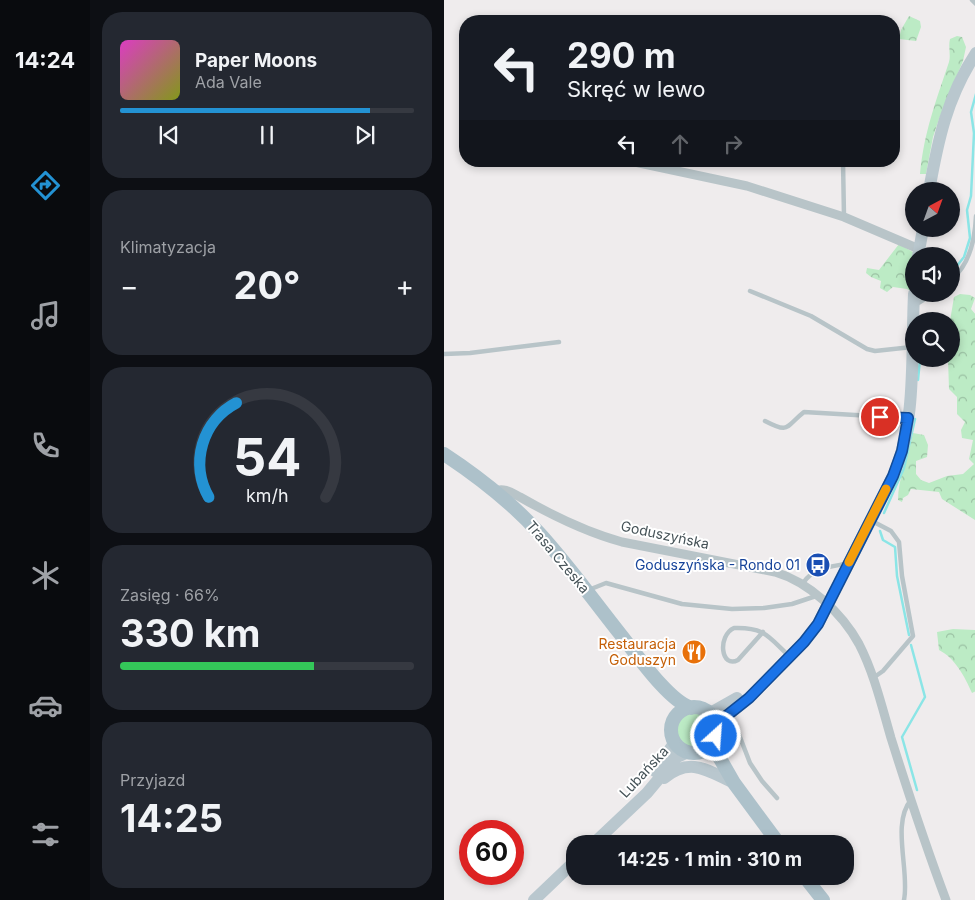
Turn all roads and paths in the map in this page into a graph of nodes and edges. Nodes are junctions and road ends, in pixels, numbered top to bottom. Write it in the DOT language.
graph roads {
  1 [pos="972,0"];
  2 [pos="975,4"];
  3 [pos="975,54"];
  4 [pos="658,167"];
  5 [pos="842,167"];
  6 [pos="931,182"];
  7 [pos="975,216"];
  8 [pos="844,217"];
  9 [pos="908,247"];
  10 [pos="960,270"];
  11 [pos="750,291"];
  12 [pos="559,342"];
  13 [pos="905,348"];
  14 [pos="444,354"];
  15 [pos="912,367"];
  16 [pos="908,418"];
  17 [pos="765,421"];
  18 [pos="444,454"];
  19 [pos="495,491"];
  20 [pos="870,520"];
  21 [pos="849,563"];
  22 [pos="802,583"];
  23 [pos="591,589"];
  24 [pos="818,595"];
  25 [pos="828,606"];
  26 [pos="763,632"];
  27 [pos="789,657"];
  28 [pos="655,678"];
  29 [pos="873,678"];
  30 [pos="761,684"];
  31 [pos="691,708"];
  32 [pos="706,712"];
  33 [pos="726,715"];
  34 [pos="674,720"];
  35 [pos="715,734"];
  36 [pos="674,742"];
  37 [pos="693,752"];
  38 [pos="734,783"];
  39 [pos="647,793"];
  40 [pos="777,798"];
  41 [pos="911,800"];
  42 [pos="623,816"];
  43 [pos="603,835"];
  44 [pos="772,835"];
  45 [pos="566,870"];
  46 [pos="811,885"];
  47 [pos="534,900"];
  48 [pos="823,900"];
  49 [pos="904,900"];
  50 [pos="946,900"];
  1 -- 2 [label="lane"];
  3 -- 6 [label="street"];
  4 -- 8 [label="street"];
  5 -- 8 [label="lane"];
  7 -- 10 [label="lane"];
  8 -- 9 [label="street"];
  11 -- 13 [label="lane"];
  12 -- 14 [label="lane"];
  15 -- 16 [label="street"];
  16 -- 17 [label="lane"];
  16 -- 20 [label="street"];
  18 -- 19 [label="main road, Trasa Czeska"];
  19 -- 22 [label="street, Goduszyńska"];
  19 -- 28 [label="main road, Trasa Czeska"];
  20 -- 21 [label="street"];
  20 -- 29 [label="lane"];
  21 -- 22 [label="lane"];
  21 -- 25 [label="street"];
  22 -- 24 [label="street, Goduszyńska"];
  23 -- 24 [label="lane"];
  24 -- 25 [label="street, Goduszyńska"];
  25 -- 27 [label="street"];
  25 -- 29 [label="street, Goduszyńska"];
  26 -- 26 [label="lane"];
  26 -- 27 [label="lane"];
  27 -- 30 [label="street"];
  28 -- 31 [label="main road, Trasa Czeska"];
  28 -- 34 [label="main road, Trasa Czeska"];
  29 -- 41 [label="street, Goduszyńska"];
  30 -- 32 [label="street"];
  30 -- 33 [label="street"];
  31 -- 32 [label="main road"];
  31 -- 34 [label="main road"];
  32 -- 35 [label="main road"];
  33 -- 35 [label="street"];
  33 -- 40 [label="lane"];
  34 -- 36 [label="main road"];
  35 -- 37 [label="main road"];
  35 -- 38 [label="main road"];
  36 -- 37 [label="main road"];
  36 -- 42 [label="street, Lubańska"];
  37 -- 38 [label="main road"];
  37 -- 39 [label="street, Lubańska"];
  38 -- 39 [label="street"];
  38 -- 44 [label="main road"];
  39 -- 42 [label="street, Lubańska"];
  41 -- 49 [label="lane"];
  41 -- 50 [label="street, Goduszyńska"];
  42 -- 43 [label="street, Lubańska"];
  45 -- 47 [label="street"];
  46 -- 48 [label="main road"];
}
